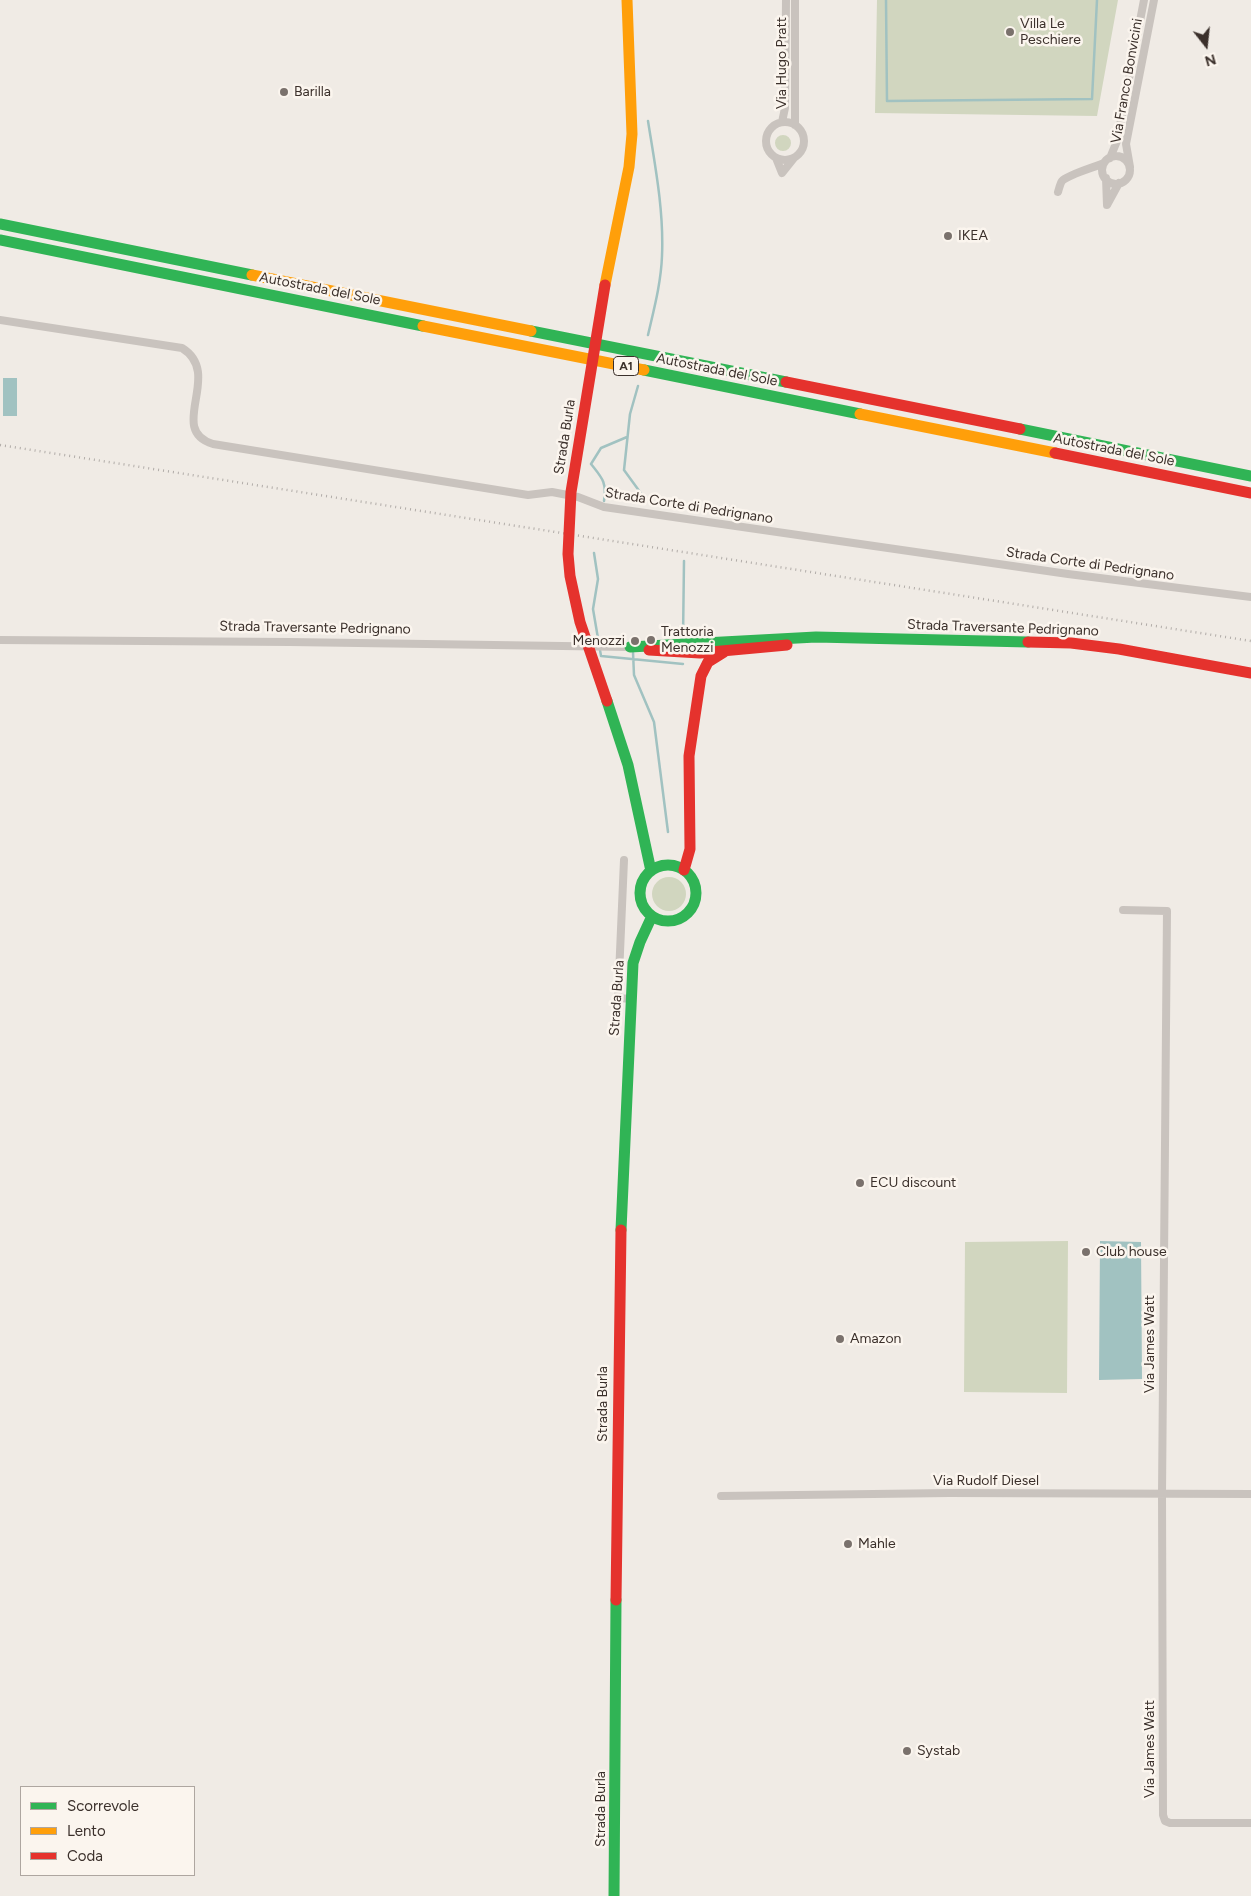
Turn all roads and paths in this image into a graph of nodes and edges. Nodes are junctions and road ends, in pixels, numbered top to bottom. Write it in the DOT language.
graph roads {
  1 [pos="627,0"];
  2 [pos="786,0"];
  3 [pos="795,0"];
  4 [pos="1144,0"];
  5 [pos="1154,0"];
  6 [pos="782,122"];
  7 [pos="795,125"];
  8 [pos="776,158"];
  9 [pos="794,158"];
  10 [pos="1107,160"];
  11 [pos="1130,166"];
  12 [pos="1088,170"];
  13 [pos="1105,177"];
  14 [pos="1118,183"];
  15 [pos="1058,192"];
  16 [pos="0,224"];
  17 [pos="0,240"];
  18 [pos="0,320"];
  19 [pos="1251,476"];
  20 [pos="1251,493"];
  21 [pos="1251,597"];
  22 [pos="841,638"];
  23 [pos="780,639"];
  24 [pos="0,640"];
  25 [pos="693,644"];
  26 [pos="630,647"];
  27 [pos="683,653"];
  28 [pos="706,658"];
  29 [pos="1251,673"];
  30 [pos="701,676"];
  31 [pos="624,860"];
  32 [pos="684,870"];
  33 [pos="651,871"];
  34 [pos="1123,910"];
  35 [pos="652,916"];
  36 [pos="632,999"];
  37 [pos="1162,1494"];
  38 [pos="1251,1494"];
  39 [pos="721,1496"];
  40 [pos="1251,1823"];
  41 [pos="614,1896"];
  1 -- 33 [label="main road, Strada Burla, bridge"];
  2 -- 6 [label="street, Via Hugo Pratt"];
  3 -- 7 [label="street, Via Hugo Pratt"];
  4 -- 10 [label="street, Via Franco Bonvicini"];
  5 -- 11 [label="street, Via Franco Bonvicini"];
  6 -- 7 [label="street"];
  6 -- 8 [label="street"];
  7 -- 9 [label="street"];
  8 -- 9 [label="street"];
  8 -- 9 [label="street"];
  10 -- 11 [label="street, Via Franco Bonvicini"];
  10 -- 12 [label="street"];
  10 -- 13 [label="street, Via Franco Bonvicini"];
  11 -- 14 [label="street"];
  12 -- 13 [label="street"];
  12 -- 15 [label="street"];
  13 -- 14 [label="street"];
  13 -- 14 [label="street, Via Franco Bonvicini"];
  16 -- 19 [label="main road, Autostrada del Sole / A1"];
  17 -- 20 [label="main road, Autostrada del Sole / A1"];
  18 -- 21 [label="street, Strada Corte di Pedrignano"];
  22 -- 23 [label="main road, Strada Traversante Pedrignano"];
  22 -- 28 [label="main road, Strada Traversante Pedrignano"];
  22 -- 29 [label="main road, Strada Traversante Pedrignano"];
  23 -- 25 [label="main road, Strada Traversante Pedrignano"];
  23 -- 28 [label="main road, Strada Traversante Pedrignano"];
  24 -- 26 [label="street, Strada Traversante Pedrignano"];
  25 -- 26 [label="main road, Strada Traversante Pedrignano"];
  25 -- 28 [label="main road"];
  26 -- 27 [label="main road, Strada Traversante Pedrignano"];
  27 -- 28 [label="main road, Strada Traversante Pedrignano"];
  27 -- 30 [label="main road"];
  28 -- 30 [label="main road"];
  30 -- 32 [label="main road"];
  31 -- 36 [label="street"];
  32 -- 33 [label="main road"];
  32 -- 35 [label="main road"];
  33 -- 35 [label="main road"];
  34 -- 37 [label="street, Via James Watt"];
  35 -- 36 [label="main road, Strada Burla"];
  36 -- 41 [label="main road, Strada Burla"];
  37 -- 38 [label="street, Via Rudolf Diesel"];
  37 -- 39 [label="street, Via Rudolf Diesel"];
  37 -- 40 [label="street, Via James Watt"];
}
